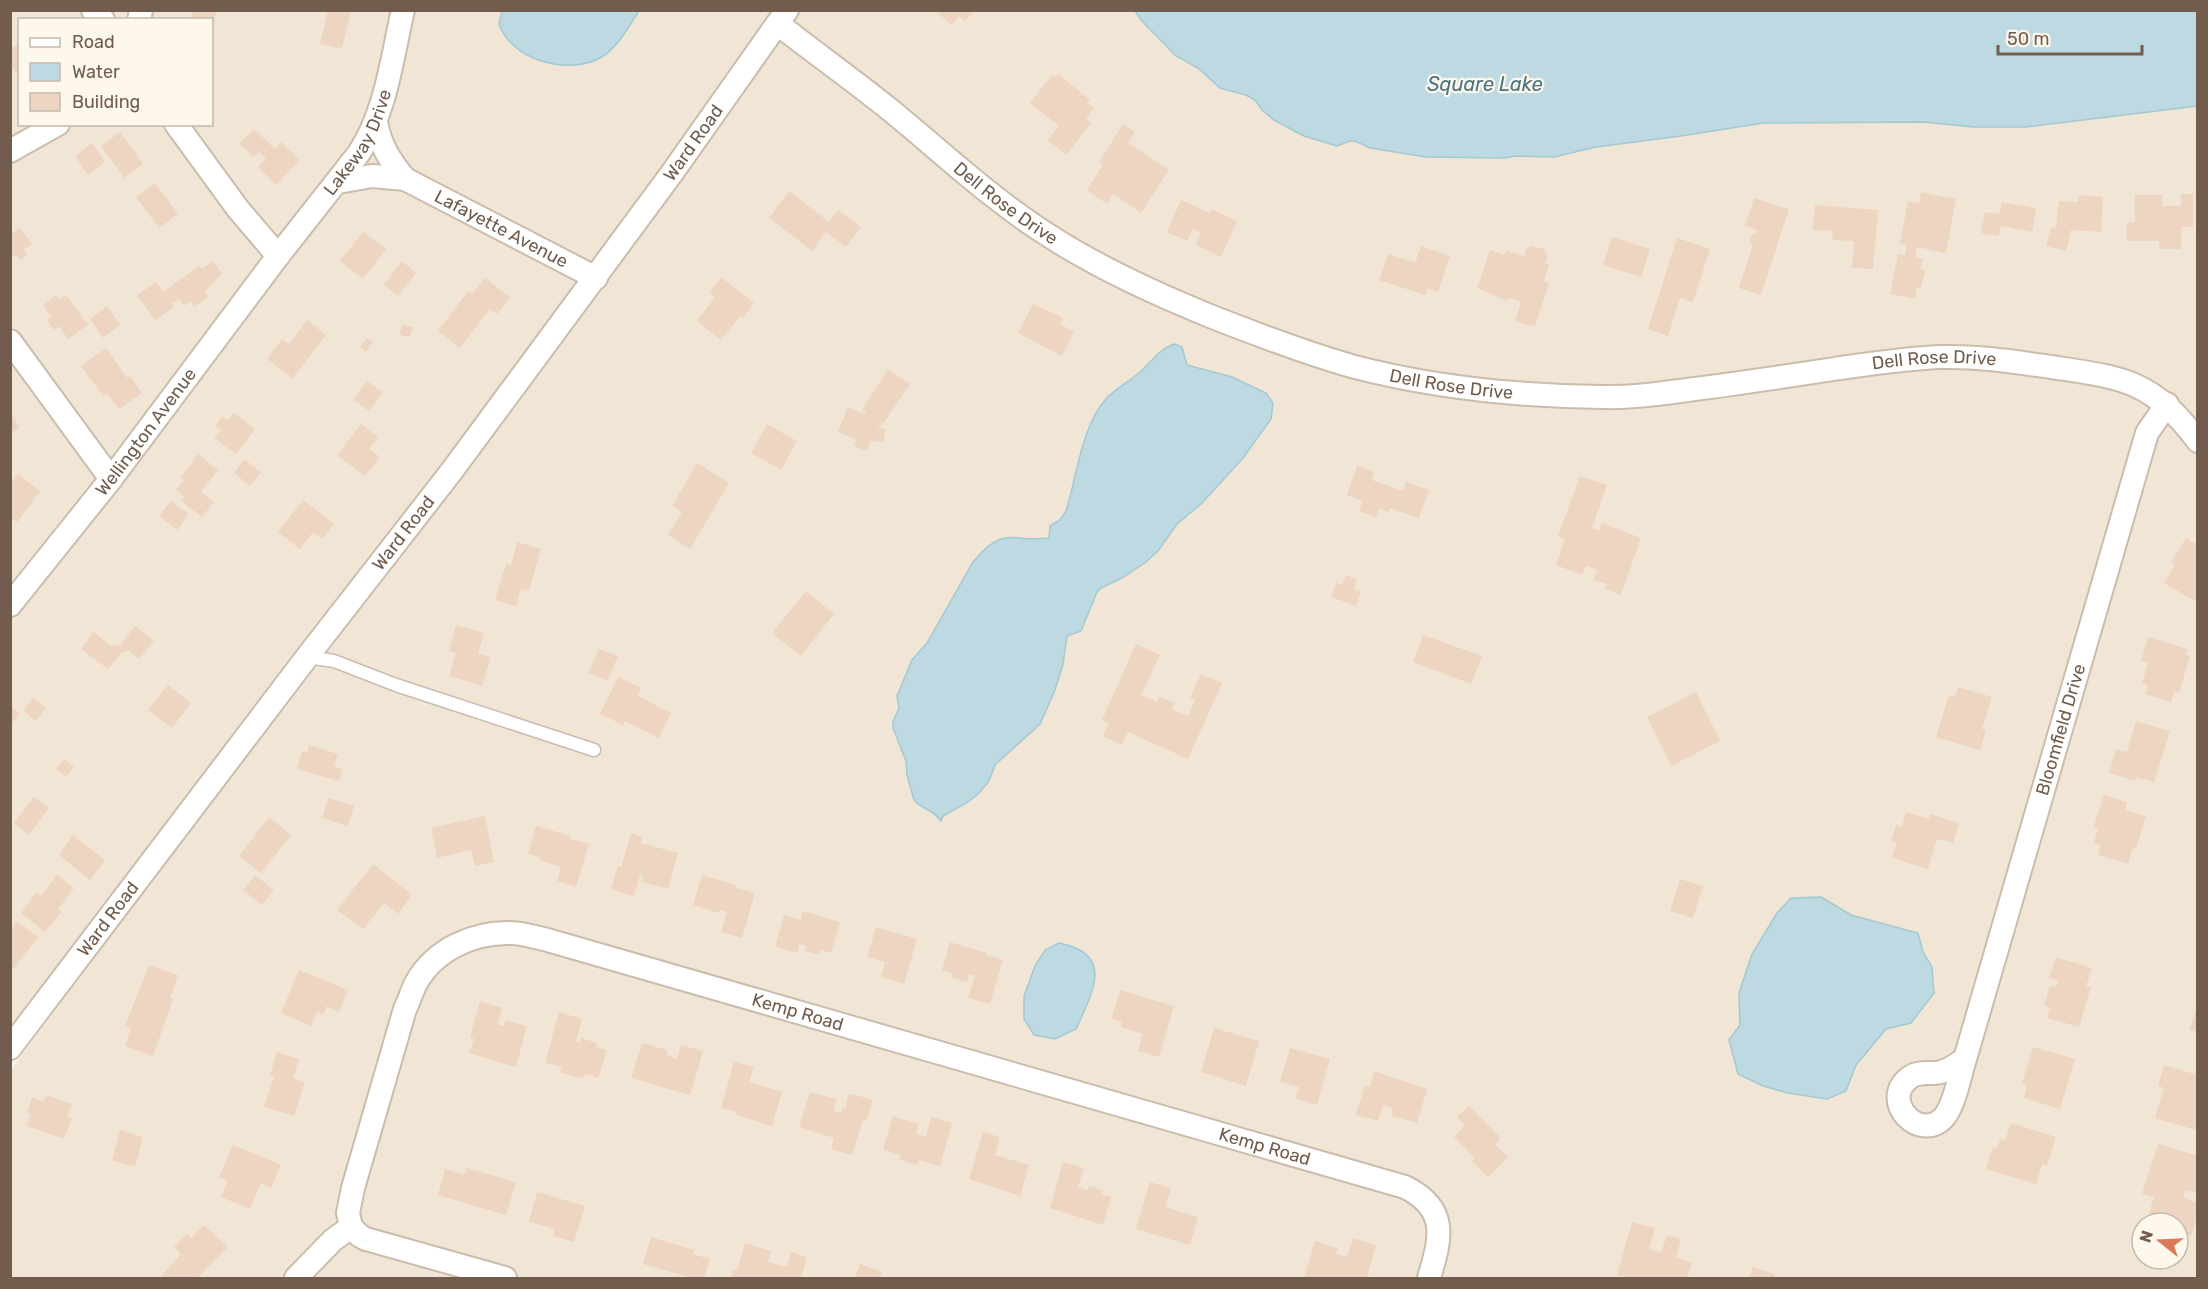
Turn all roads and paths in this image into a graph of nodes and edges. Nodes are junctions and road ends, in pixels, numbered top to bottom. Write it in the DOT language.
graph roads {
  1 [pos="403,10"];
  2 [pos="783,17"];
  3 [pos="376,122"];
  4 [pos="54,126"];
  5 [pos="177,126"];
  6 [pos="10,151"];
  7 [pos="405,179"];
  8 [pos="338,182"];
  9 [pos="278,256"];
  10 [pos="596,278"];
  11 [pos="10,341"];
  12 [pos="2167,404"];
  13 [pos="2198,441"];
  14 [pos="111,479"];
  15 [pos="10,605"];
  16 [pos="307,657"];
  17 [pos="594,750"];
  18 [pos="10,1048"];
  19 [pos="1965,1059"];
  20 [pos="351,1227"];
  21 [pos="297,1278"];
  22 [pos="505,1278"];
  23 [pos="1429,1278"];
  1 -- 3 [label="street, Lakeway Drive"];
  2 -- 10 [label="street, Ward Road"];
  2 -- 12 [label="street, Dell Rose Drive"];
  3 -- 7 [label="street, Lafayette Avenue"];
  3 -- 8 [label="street, Lakeway Drive"];
  4 -- 6 [label="street"];
  5 -- 9 [label="street"];
  7 -- 8 [label="street, Lafayette Avenue"];
  7 -- 10 [label="street, Lafayette Avenue"];
  8 -- 9 [label="street, Lakeway Drive"];
  9 -- 14 [label="street, Wellington Avenue"];
  10 -- 16 [label="street, Ward Road"];
  11 -- 14 [label="street"];
  12 -- 13 [label="street, Dell Rose Drive"];
  12 -- 19 [label="street, Bloomfield Drive"];
  14 -- 15 [label="street, Wellington Avenue"];
  16 -- 17 [label="lane"];
  16 -- 18 [label="street, Ward Road"];
  20 -- 21 [label="street"];
  20 -- 22 [label="street"];
  20 -- 23 [label="street, Kemp Road"];
}
